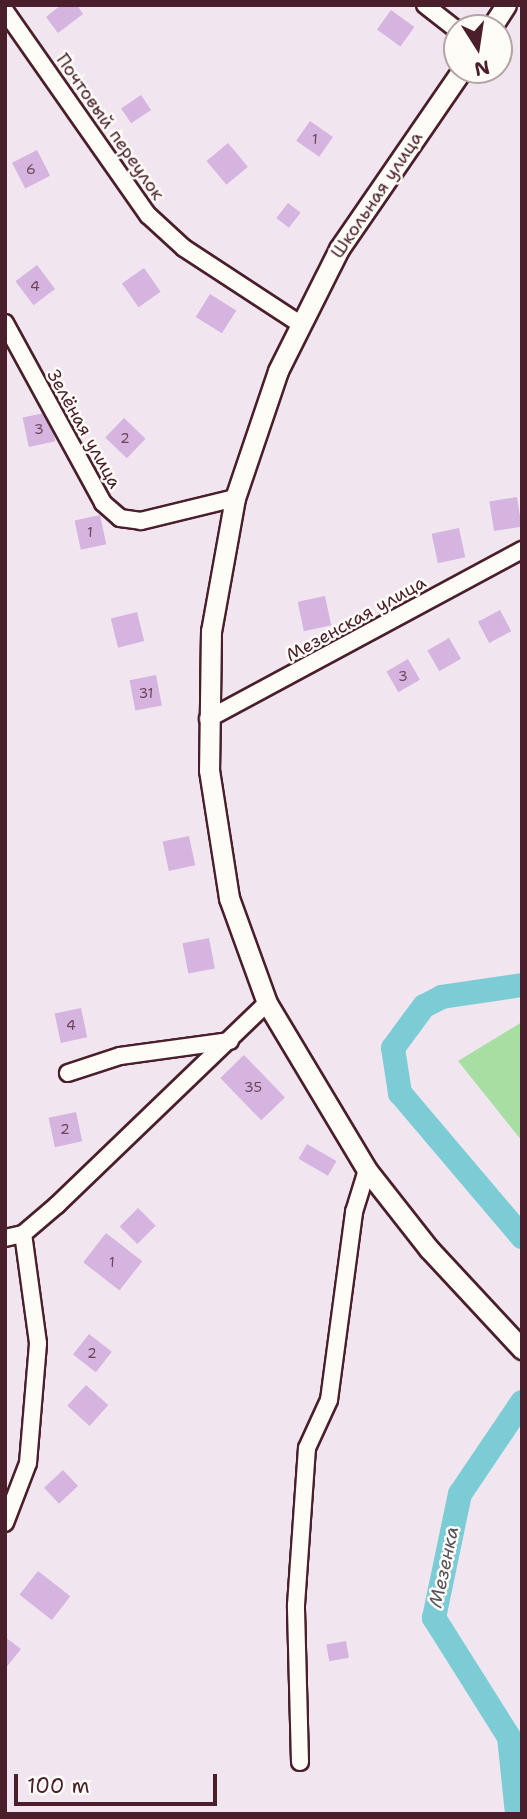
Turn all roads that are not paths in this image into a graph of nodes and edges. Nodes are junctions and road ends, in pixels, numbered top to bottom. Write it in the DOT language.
graph roads {
  1 [pos="425,5"];
  2 [pos="5,11"];
  3 [pos="443,19"];
  4 [pos="452,84"];
  5 [pos="5,323"];
  6 [pos="300,324"];
  7 [pos="235,498"];
  8 [pos="522,550"];
  9 [pos="208,719"];
  10 [pos="267,1003"];
  11 [pos="230,1041"];
  12 [pos="68,1073"];
  13 [pos="367,1170"];
  14 [pos="23,1234"];
  15 [pos="5,1238"];
  16 [pos="522,1349"];
  17 [pos="5,1523"];
  18 [pos="300,1762"];
  1 -- 3 [label="street"];
  2 -- 6 [label="street, Почтовый переулок"];
  4 -- 6 [label="main road, Школьная улица"];
  5 -- 7 [label="street, Зелёная улица"];
  6 -- 7 [label="main road, Школьная улица"];
  7 -- 9 [label="main road, Школьная улица"];
  8 -- 9 [label="street, Мезенская улица"];
  9 -- 10 [label="main road, Школьная улица"];
  10 -- 11 [label="street"];
  10 -- 13 [label="main road, Школьная улица"];
  11 -- 12 [label="street"];
  11 -- 14 [label="street"];
  13 -- 16 [label="main road, Школьная улица"];
  13 -- 18 [label="street"];
  14 -- 15 [label="street"];
  14 -- 17 [label="street"];
}
